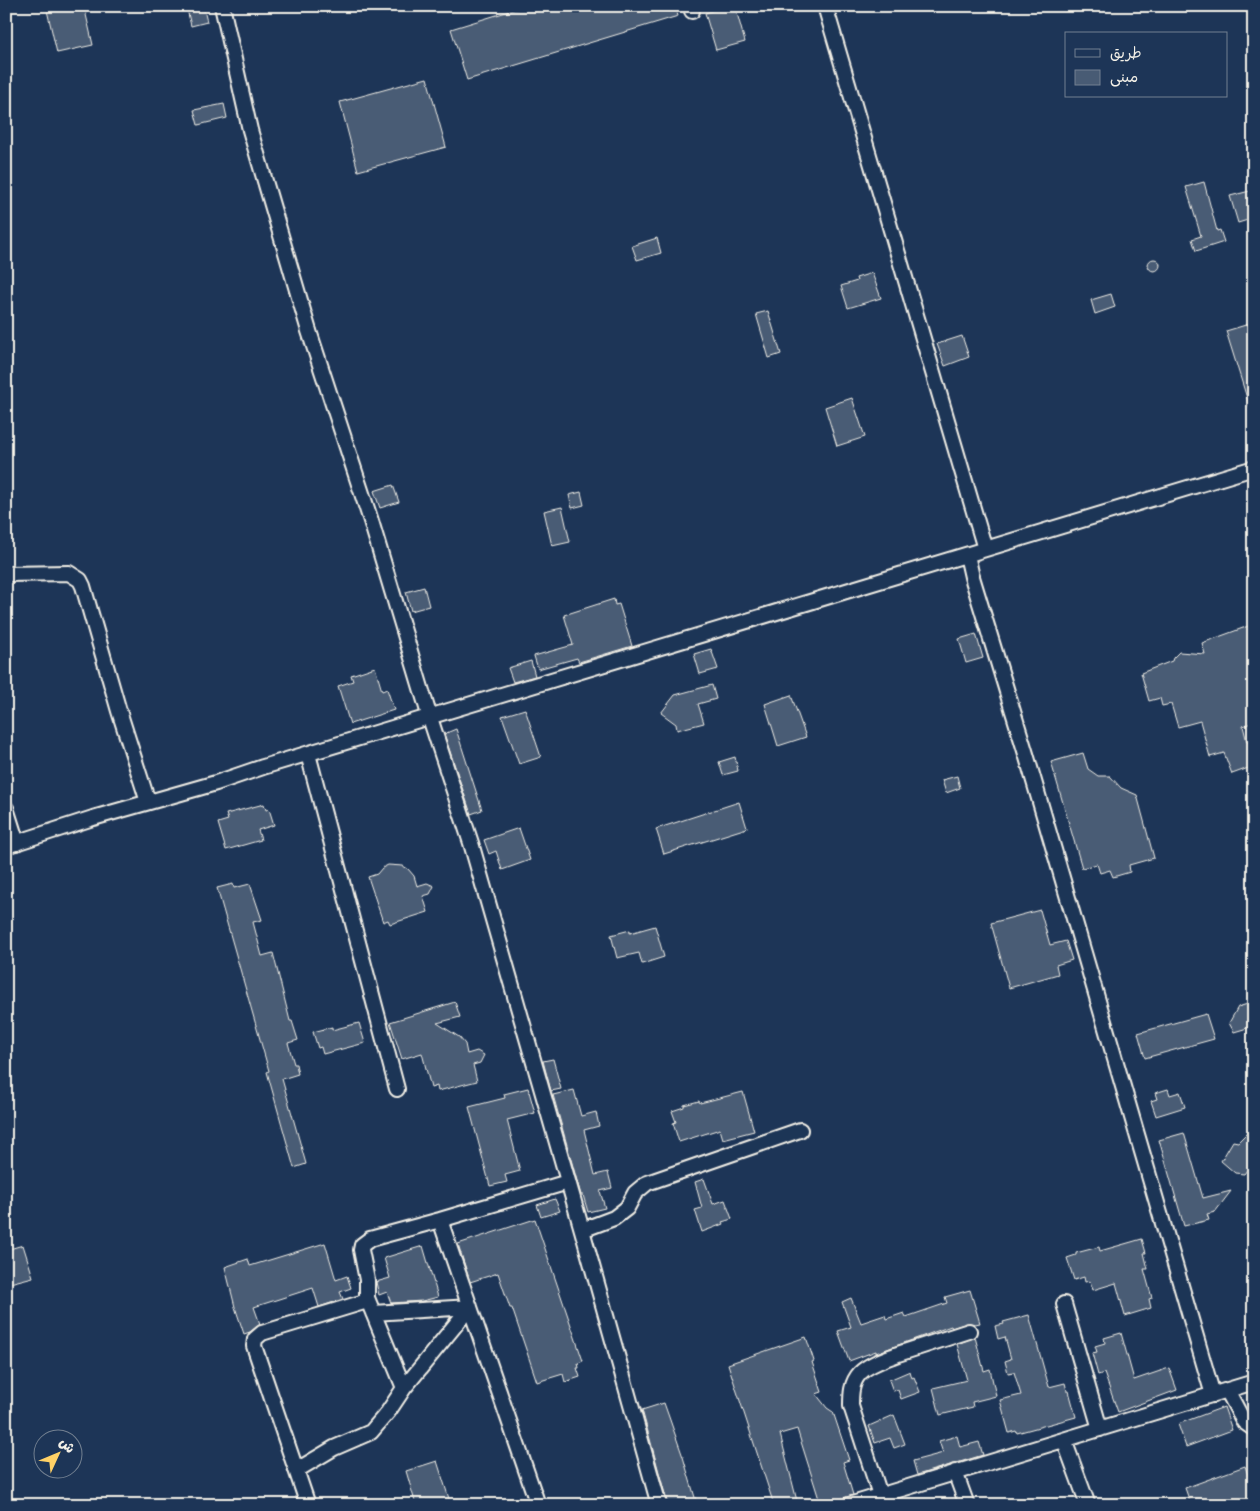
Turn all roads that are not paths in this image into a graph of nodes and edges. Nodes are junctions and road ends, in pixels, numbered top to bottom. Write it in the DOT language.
graph roads {
  1 [pos="222,6"];
  2 [pos="825,6"];
  3 [pos="1254,468"];
  4 [pos="985,549"];
  5 [pos="967,555"];
  6 [pos="6,574"];
  7 [pos="430,718"];
  8 [pos="308,754"];
  9 [pos="148,802"];
  10 [pos="6,808"];
  11 [pos="12,844"];
  12 [pos="397,1089"];
  13 [pos="800,1130"];
  14 [pos="568,1182"];
  15 [pos="440,1220"];
  16 [pos="582,1230"];
  17 [pos="367,1298"];
  18 [pos="1064,1304"];
  19 [pos="470,1307"];
  20 [pos="373,1313"];
  21 [pos="969,1331"];
  22 [pos="1254,1382"];
  23 [pos="404,1388"];
  24 [pos="1227,1390"];
  25 [pos="1213,1395"];
  26 [pos="1100,1429"];
  27 [pos="1254,1429"];
  28 [pos="1064,1440"];
  29 [pos="297,1470"];
  30 [pos="955,1472"];
  31 [pos="880,1495"];
  32 [pos="308,1505"];
  33 [pos="538,1505"];
  34 [pos="659,1505"];
  35 [pos="849,1505"];
  36 [pos="967,1505"];
  37 [pos="1088,1505"];
  1 -- 7 [label="street"];
  2 -- 4 [label="street"];
  3 -- 4 [label="street"];
  4 -- 5 [label="street"];
  5 -- 7 [label="street"];
  5 -- 25 [label="street"];
  6 -- 9 [label="street"];
  7 -- 8 [label="street"];
  7 -- 14 [label="street"];
  8 -- 9 [label="street"];
  8 -- 12 [label="street"];
  9 -- 11 [label="street"];
  10 -- 11 [label="street"];
  13 -- 16 [label="street"];
  14 -- 15 [label="street"];
  14 -- 16 [label="street"];
  15 -- 17 [label="street"];
  15 -- 19 [label="street"];
  16 -- 34 [label="street"];
  17 -- 20 [label="street"];
  17 -- 29 [label="street"];
  18 -- 26 [label="street"];
  19 -- 20 [label="street"];
  19 -- 23 [label="street"];
  19 -- 33 [label="street"];
  20 -- 23 [label="street"];
  21 -- 31 [label="street"];
  22 -- 24 [label="street"];
  23 -- 29 [label="street"];
  24 -- 25 [label="street"];
  24 -- 27 [label="street"];
  25 -- 26 [label="street"];
  26 -- 28 [label="street"];
  28 -- 30 [label="street"];
  28 -- 37 [label="street"];
  29 -- 32 [label="street"];
  30 -- 31 [label="street"];
  30 -- 36 [label="street"];
  31 -- 35 [label="street"];
}
